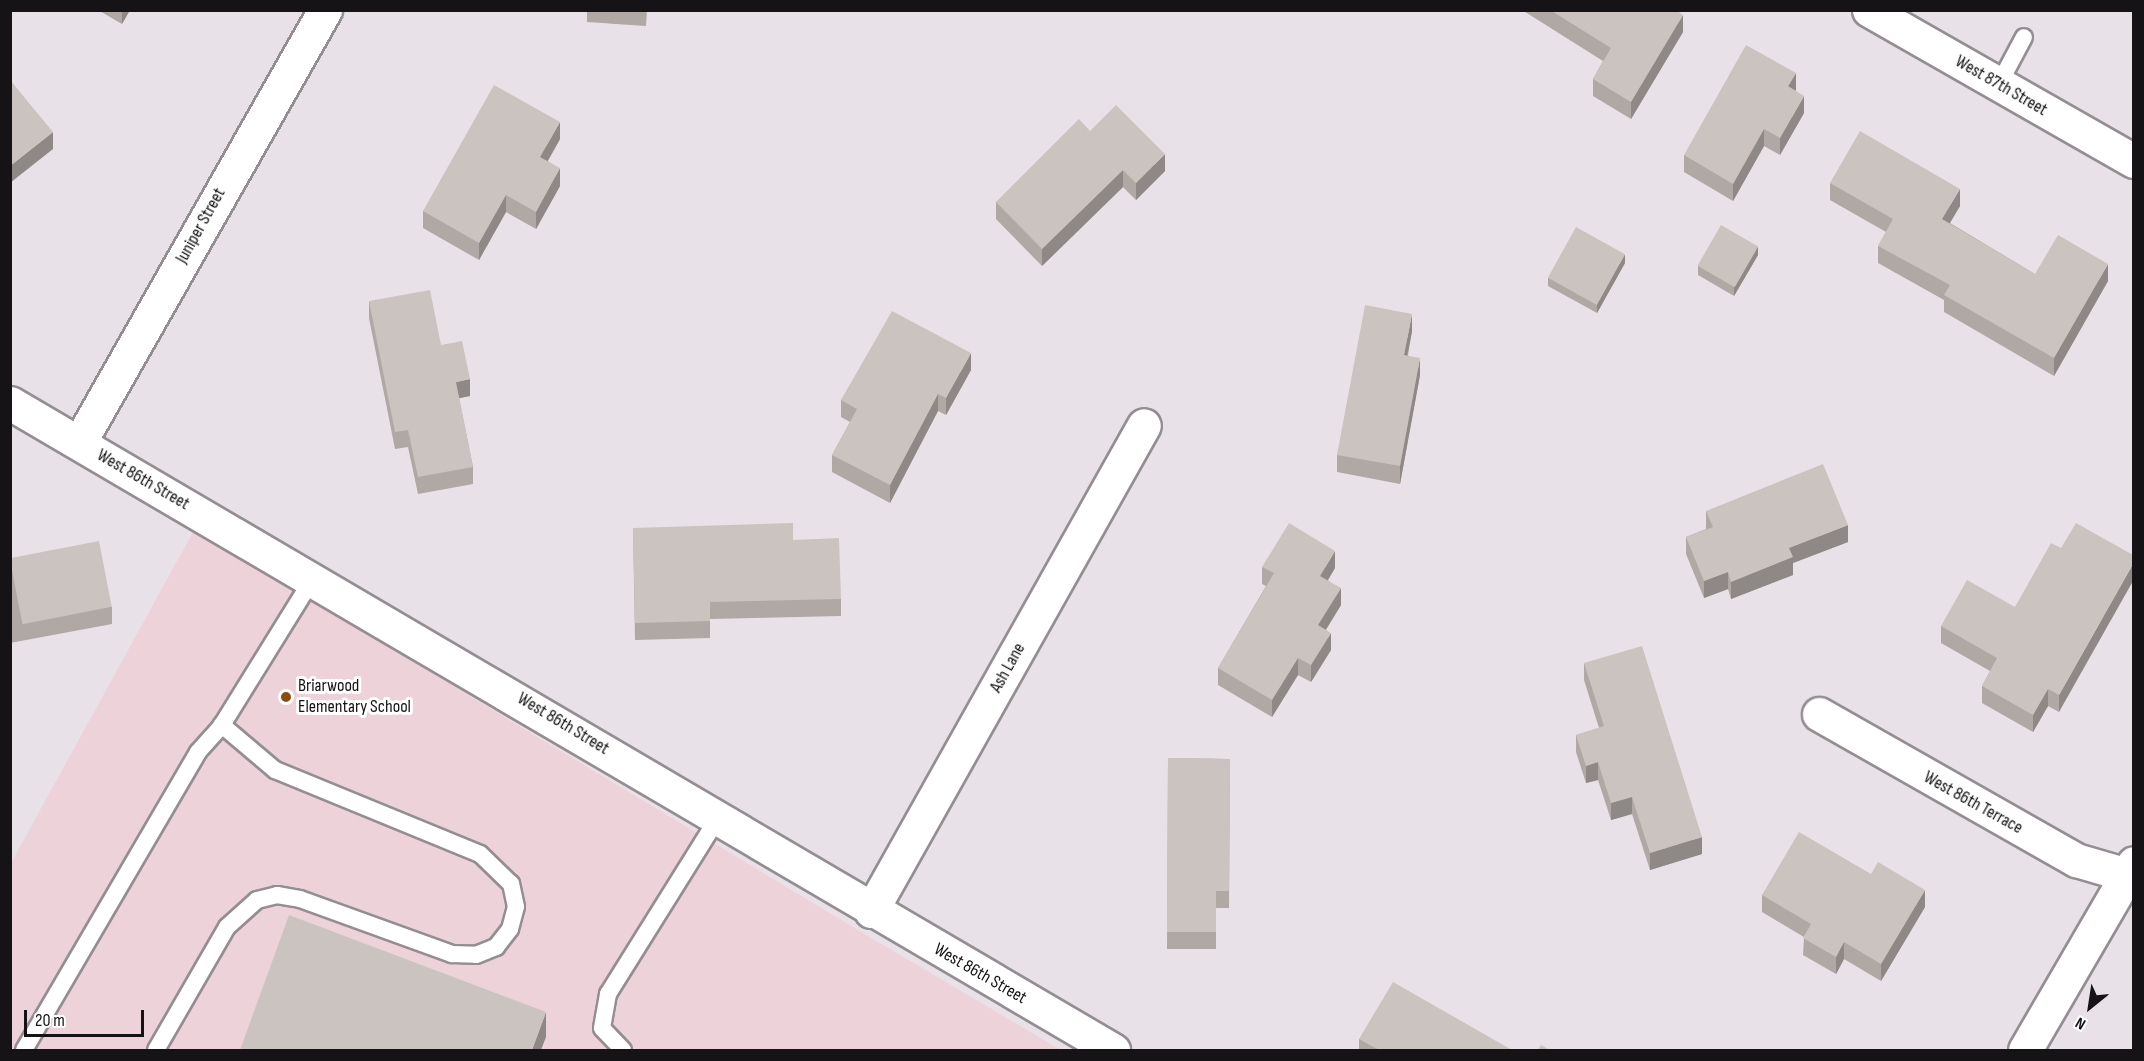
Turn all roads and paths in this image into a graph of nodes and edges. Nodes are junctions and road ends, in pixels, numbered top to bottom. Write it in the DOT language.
graph roads {
  1 [pos="325,10"];
  2 [pos="1869,10"];
  3 [pos="2024,37"];
  4 [pos="1999,84"];
  5 [pos="2133,161"];
  6 [pos="10,403"];
  7 [pos="1144,424"];
  8 [pos="80,443"];
  9 [pos="313,578"];
  10 [pos="1819,714"];
  11 [pos="222,725"];
  12 [pos="718,818"];
  13 [pos="2131,872"];
  14 [pos="871,911"];
  15 [pos="24,1050"];
  16 [pos="156,1050"];
  17 [pos="623,1050"];
  18 [pos="1113,1050"];
  19 [pos="2025,1050"];
  1 -- 8 [label="street, Juniper Street"];
  2 -- 4 [label="street, West 87th Street"];
  3 -- 4 [label="lane"];
  4 -- 5 [label="street, West 87th Street"];
  6 -- 8 [label="street, West 86th Street"];
  7 -- 14 [label="street, Ash Lane"];
  8 -- 9 [label="street, West 86th Street"];
  9 -- 11 [label="lane"];
  9 -- 12 [label="street, West 86th Street"];
  10 -- 13 [label="street, West 86th Terrace"];
  11 -- 15 [label="lane"];
  11 -- 16 [label="lane"];
  12 -- 14 [label="street, West 86th Street"];
  12 -- 17 [label="lane"];
  13 -- 19 [label="street"];
  14 -- 18 [label="street, West 86th Street"];
}
